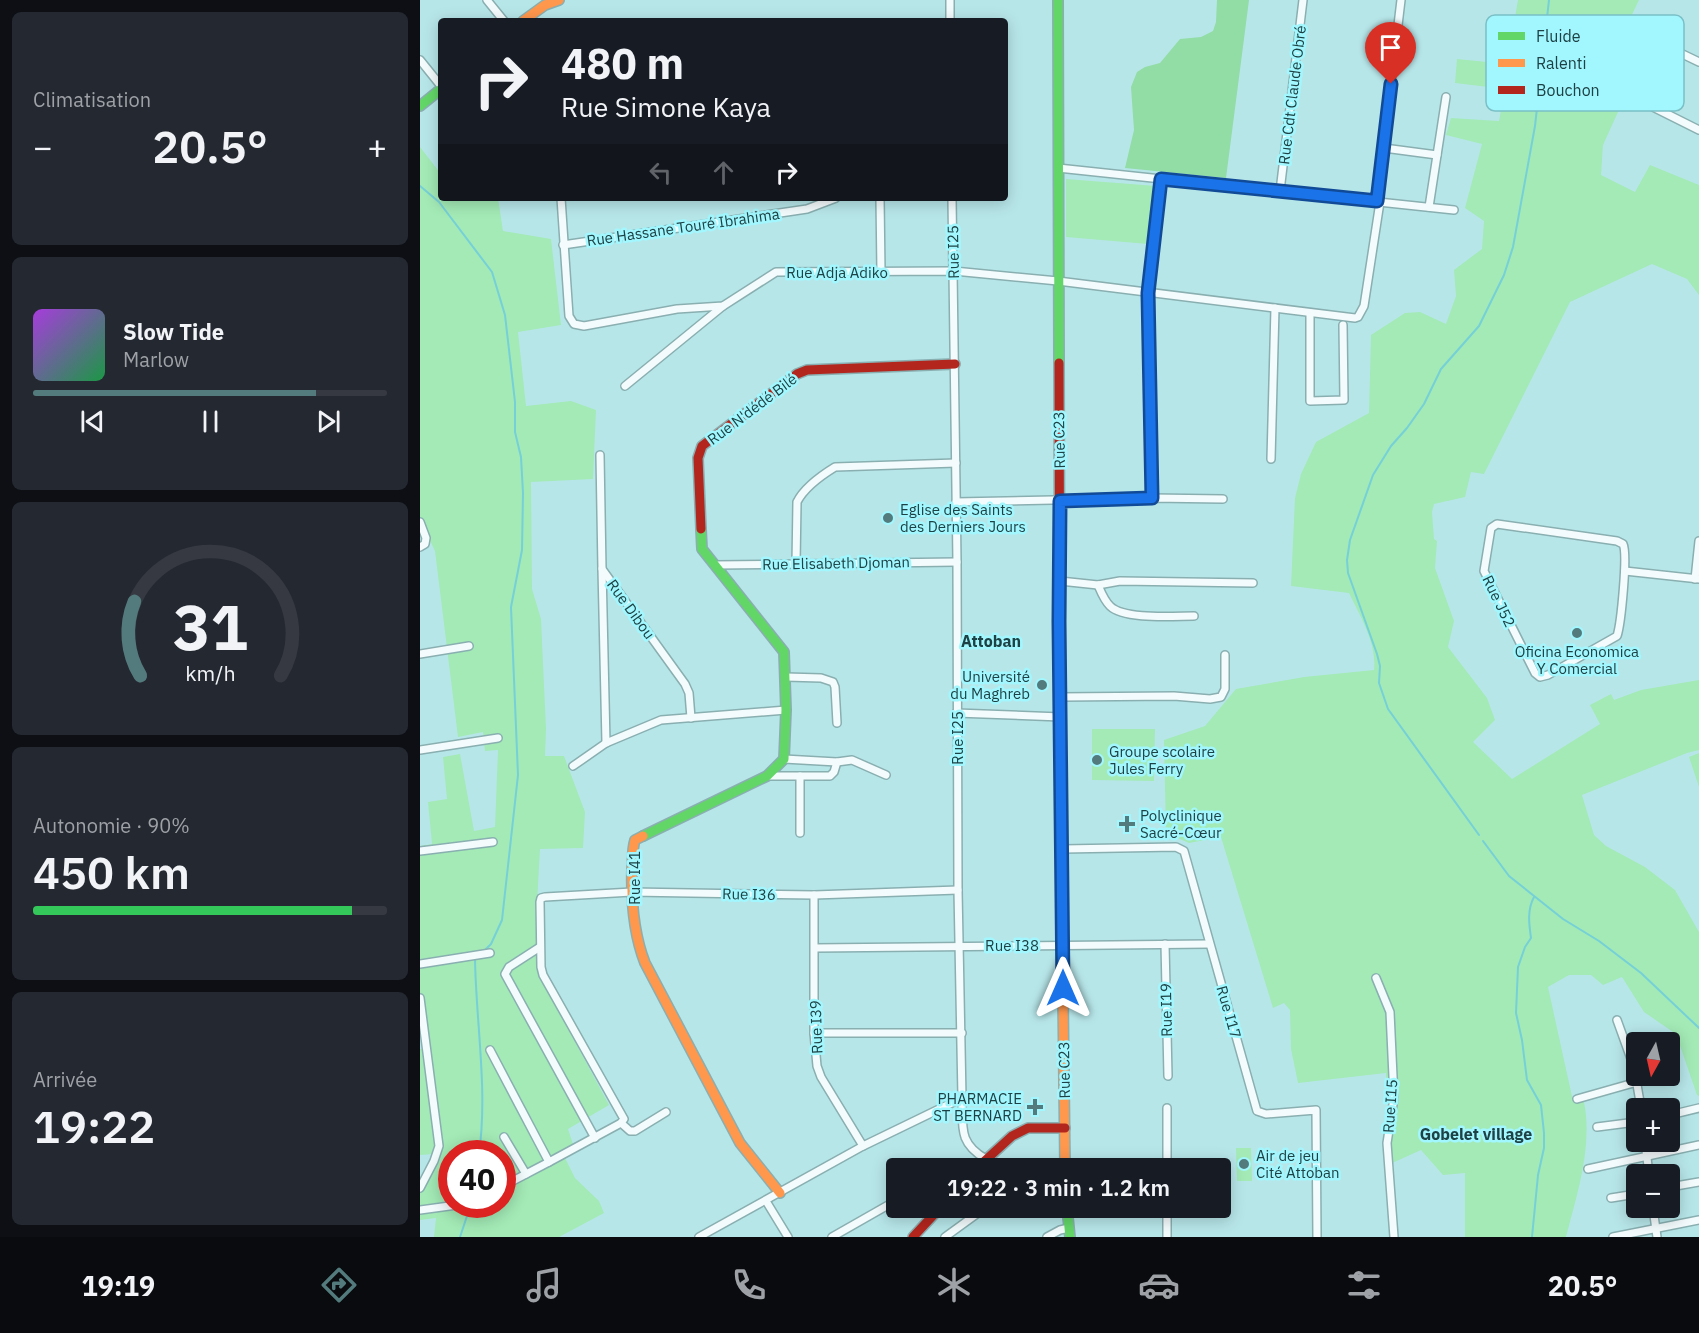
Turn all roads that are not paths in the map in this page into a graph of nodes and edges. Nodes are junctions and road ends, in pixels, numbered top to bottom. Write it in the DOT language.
graph roads {
  1 [pos="487,0"];
  2 [pos="559,0"];
  3 [pos="950,0"];
  4 [pos="1058,0"];
  5 [pos="1303,0"];
  6 [pos="1401,0"];
  7 [pos="502,18"];
  8 [pos="527,18"];
  9 [pos="950,18"];
  10 [pos="1684,55"];
  11 [pos="420,60"];
  12 [pos="1699,62"];
  13 [pos="438,83"];
  14 [pos="438,90"];
  15 [pos="1446,97"];
  16 [pos="420,106"];
  17 [pos="1661,111"];
  18 [pos="1699,130"];
  19 [pos="1384,148"];
  20 [pos="1437,155"];
  21 [pos="1058,168"];
  22 [pos="1161,179"];
  23 [pos="1280,191"];
  24 [pos="561,201"];
  25 [pos="828,201"];
  26 [pos="879,201"];
  27 [pos="952,201"];
  28 [pos="1379,202"];
  29 [pos="1428,207"];
  30 [pos="1454,210"];
  31 [pos="563,245"];
  32 [pos="954,271"];
  33 [pos="881,272"];
  34 [pos="1058,281"];
  35 [pos="1148,293"];
  36 [pos="723,306"];
  37 [pos="1275,308"];
  38 [pos="1310,313"];
  39 [pos="1343,325"];
  40 [pos="955,364"];
  41 [pos="625,386"];
  42 [pos="600,455"];
  43 [pos="1271,459"];
  44 [pos="956,463"];
  45 [pos="1152,498"];
  46 [pos="1223,499"];
  47 [pos="1060,501"];
  48 [pos="956,502"];
  49 [pos="420,522"];
  50 [pos="1699,541"];
  51 [pos="422,546"];
  52 [pos="957,562"];
  53 [pos="796,564"];
  54 [pos="715,565"];
  55 [pos="602,569"];
  56 [pos="1624,571"];
  57 [pos="1697,579"];
  58 [pos="1060,580"];
  59 [pos="1253,583"];
  60 [pos="1098,585"];
  61 [pos="1194,616"];
  62 [pos="470,646"];
  63 [pos="420,654"];
  64 [pos="1225,655"];
  65 [pos="786,677"];
  66 [pos="1061,697"];
  67 [pos="786,710"];
  68 [pos="956,713"];
  69 [pos="1061,717"];
  70 [pos="691,718"];
  71 [pos="837,723"];
  72 [pos="498,738"];
  73 [pos="606,743"];
  74 [pos="420,750"];
  75 [pos="784,759"];
  76 [pos="837,762"];
  77 [pos="573,766"];
  78 [pos="886,775"];
  79 [pos="767,776"];
  80 [pos="800,776"];
  81 [pos="800,833"];
  82 [pos="493,842"];
  83 [pos="1063,849"];
  84 [pos="420,851"];
  85 [pos="958,890"];
  86 [pos="632,892"];
  87 [pos="814,895"];
  88 [pos="1165,944"];
  89 [pos="1209,944"];
  90 [pos="959,945"];
  91 [pos="1062,945"];
  92 [pos="540,946"];
  93 [pos="815,948"];
  94 [pos="490,953"];
  95 [pos="420,963"];
  96 [pos="1376,978"];
  97 [pos="420,998"];
  98 [pos="1617,1020"];
  99 [pos="814,1033"];
  100 [pos="962,1033"];
  101 [pos="1626,1048"];
  102 [pos="490,1050"];
  103 [pos="1168,1076"];
  104 [pos="1626,1085"];
  105 [pos="962,1098"];
  106 [pos="1577,1099"];
  107 [pos="1167,1108"];
  108 [pos="1699,1108"];
  109 [pos="666,1112"];
  110 [pos="1680,1113"];
  111 [pos="621,1123"];
  112 [pos="1626,1123"];
  113 [pos="1597,1127"];
  114 [pos="1065,1128"];
  115 [pos="504,1137"];
  116 [pos="595,1138"];
  117 [pos="1699,1145"];
  118 [pos="863,1146"];
  119 [pos="1646,1152"];
  120 [pos="1647,1156"];
  121 [pos="984,1158"];
  122 [pos="987,1158"];
  123 [pos="1065,1158"];
  124 [pos="1167,1158"];
  125 [pos="549,1162"];
  126 [pos="1648,1164"];
  127 [pos="1588,1169"];
  128 [pos="526,1174"];
  129 [pos="516,1179"];
  130 [pos="1699,1182"];
  131 [pos="1680,1185"];
  132 [pos="420,1188"];
  133 [pos="780,1193"];
  134 [pos="1626,1196"];
  135 [pos="1611,1198"];
  136 [pos="766,1201"];
  137 [pos="886,1206"];
  138 [pos="438,1208"];
  139 [pos="420,1210"];
  140 [pos="929,1218"];
  141 [pos="971,1218"];
  142 [pos="1068,1218"];
  143 [pos="1167,1218"];
  144 [pos="1654,1218"];
  145 [pos="1699,1220"];
  146 [pos="1655,1228"];
  147 [pos="1069,1233"];
  148 [pos="699,1237"];
  149 [pos="788,1237"];
  150 [pos="832,1237"];
  151 [pos="913,1237"];
  152 [pos="945,1237"];
  153 [pos="1047,1237"];
  154 [pos="1167,1237"];
  155 [pos="1317,1237"];
  156 [pos="1394,1237"];
  157 [pos="1613,1237"];
  158 [pos="1657,1237"];
  1 -- 7 [label="street"];
  2 -- 8 [label="street"];
  3 -- 9 [label="street"];
  4 -- 21 [label="street, Rue C23"];
  5 -- 23 [label="street, Rue Cdt Claude Obré"];
  6 -- 19 [label="street, Rue Adja Adiko"];
  10 -- 12 [label="street"];
  11 -- 13 [label="street"];
  14 -- 16 [label="street"];
  15 -- 20 [label="street"];
  17 -- 18 [label="street"];
  19 -- 20 [label="street"];
  19 -- 28 [label="street, Rue Adja Adiko"];
  20 -- 29 [label="street"];
  21 -- 22 [label="street"];
  21 -- 34 [label="street, Rue C23"];
  22 -- 23 [label="street"];
  22 -- 35 [label="street"];
  23 -- 28 [label="street"];
  24 -- 31 [label="street, Rue Adja Adiko"];
  25 -- 31 [label="street, Rue Hassane Touré Ibrahima"];
  26 -- 33 [label="street"];
  27 -- 32 [label="street, Rue I25"];
  28 -- 29 [label="street"];
  28 -- 38 [label="street, Rue Adja Adiko"];
  29 -- 30 [label="street"];
  31 -- 36 [label="street, Rue Adja Adiko"];
  32 -- 33 [label="street, Rue Adja Adiko"];
  32 -- 34 [label="street, Rue Adja Adiko"];
  32 -- 40 [label="street, Rue I25"];
  33 -- 36 [label="street, Rue Adja Adiko"];
  34 -- 35 [label="street, Rue Adja Adiko"];
  34 -- 47 [label="street, Rue C23"];
  35 -- 37 [label="street, Rue Adja Adiko"];
  35 -- 45 [label="street"];
  36 -- 41 [label="street"];
  37 -- 38 [label="street, Rue Adja Adiko"];
  37 -- 43 [label="street"];
  38 -- 39 [label="street"];
  40 -- 44 [label="street, Rue I25"];
  40 -- 54 [label="street, Rue N'dédé Bilé"];
  42 -- 55 [label="street, Rue Dibou"];
  44 -- 48 [label="street, Rue I25"];
  44 -- 53 [label="street"];
  45 -- 46 [label="street"];
  45 -- 47 [label="street"];
  47 -- 48 [label="street"];
  47 -- 58 [label="street, Rue C23"];
  48 -- 52 [label="street, Rue I25"];
  49 -- 51 [label="street"];
  50 -- 57 [label="street"];
  52 -- 53 [label="street, Rue Elisabeth Djoman"];
  52 -- 68 [label="street, Rue I25"];
  53 -- 54 [label="street, Rue Elisabeth Djoman"];
  54 -- 65 [label="street, Rue N'dédé Bilé"];
  55 -- 70 [label="street, Rue Dibou"];
  55 -- 73 [label="street"];
  56 -- 56 [label="street, Rue J52"];
  56 -- 57 [label="street"];
  58 -- 60 [label="street"];
  58 -- 66 [label="street, Rue C23"];
  59 -- 60 [label="street"];
  60 -- 61 [label="street"];
  62 -- 63 [label="street"];
  64 -- 66 [label="street"];
  65 -- 67 [label="street"];
  65 -- 71 [label="street"];
  66 -- 69 [label="street, Rue C23"];
  67 -- 70 [label="street"];
  67 -- 75 [label="street"];
  68 -- 69 [label="street"];
  68 -- 85 [label="street, Rue I25"];
  69 -- 83 [label="street, Rue C23"];
  70 -- 73 [label="street"];
  72 -- 74 [label="street"];
  73 -- 77 [label="street"];
  75 -- 76 [label="street"];
  75 -- 79 [label="street, Rue I41"];
  76 -- 78 [label="street"];
  76 -- 80 [label="street"];
  79 -- 80 [label="street"];
  79 -- 86 [label="street, Rue I41"];
  80 -- 81 [label="street"];
  82 -- 84 [label="street"];
  83 -- 89 [label="street, Rue I17"];
  83 -- 91 [label="street, Rue C23"];
  85 -- 87 [label="street, Rue I36"];
  85 -- 90 [label="street, Rue I25"];
  86 -- 87 [label="street, Rue I36"];
  86 -- 92 [label="street, Rue I36"];
  86 -- 133 [label="street, Rue I41"];
  87 -- 93 [label="street, Rue I39"];
  88 -- 89 [label="street, Rue I38"];
  88 -- 91 [label="street, Rue I38"];
  88 -- 103 [label="street, Rue I19"];
  89 -- 155 [label="street, Rue I17"];
  90 -- 91 [label="street, Rue I38"];
  90 -- 93 [label="street, Rue I38"];
  90 -- 100 [label="street, Rue I25"];
  91 -- 114 [label="street, Rue C23"];
  92 -- 111 [label="street"];
  92 -- 116 [label="street"];
  93 -- 99 [label="street, Rue I39"];
  94 -- 95 [label="street"];
  96 -- 156 [label="street, Rue I15"];
  97 -- 132 [label="street"];
  98 -- 101 [label="street"];
  99 -- 100 [label="street"];
  99 -- 118 [label="street, Rue I39"];
  100 -- 105 [label="street, Rue I25"];
  102 -- 125 [label="street"];
  104 -- 106 [label="street"];
  105 -- 118 [label="street"];
  105 -- 121 [label="street, Rue I25"];
  107 -- 124 [label="street"];
  108 -- 110 [label="street"];
  109 -- 111 [label="street"];
  111 -- 116 [label="street"];
  112 -- 113 [label="street"];
  114 -- 122 [label="street"];
  114 -- 123 [label="street, Rue C23"];
  115 -- 128 [label="street"];
  116 -- 125 [label="street"];
  117 -- 120 [label="street"];
  118 -- 133 [label="street"];
  119 -- 120 [label="street"];
  120 -- 126 [label="street"];
  120 -- 127 [label="street"];
  125 -- 128 [label="street"];
  128 -- 129 [label="street"];
  130 -- 131 [label="street"];
  133 -- 136 [label="street"];
  134 -- 135 [label="street"];
  136 -- 148 [label="street"];
  136 -- 149 [label="street"];
  137 -- 150 [label="street"];
  138 -- 139 [label="street"];
  140 -- 151 [label="street"];
  141 -- 152 [label="street"];
  142 -- 147 [label="street"];
  143 -- 154 [label="street"];
  144 -- 146 [label="street"];
  145 -- 146 [label="street"];
  146 -- 157 [label="street"];
  146 -- 158 [label="street"];
  147 -- 153 [label="street"];
}
